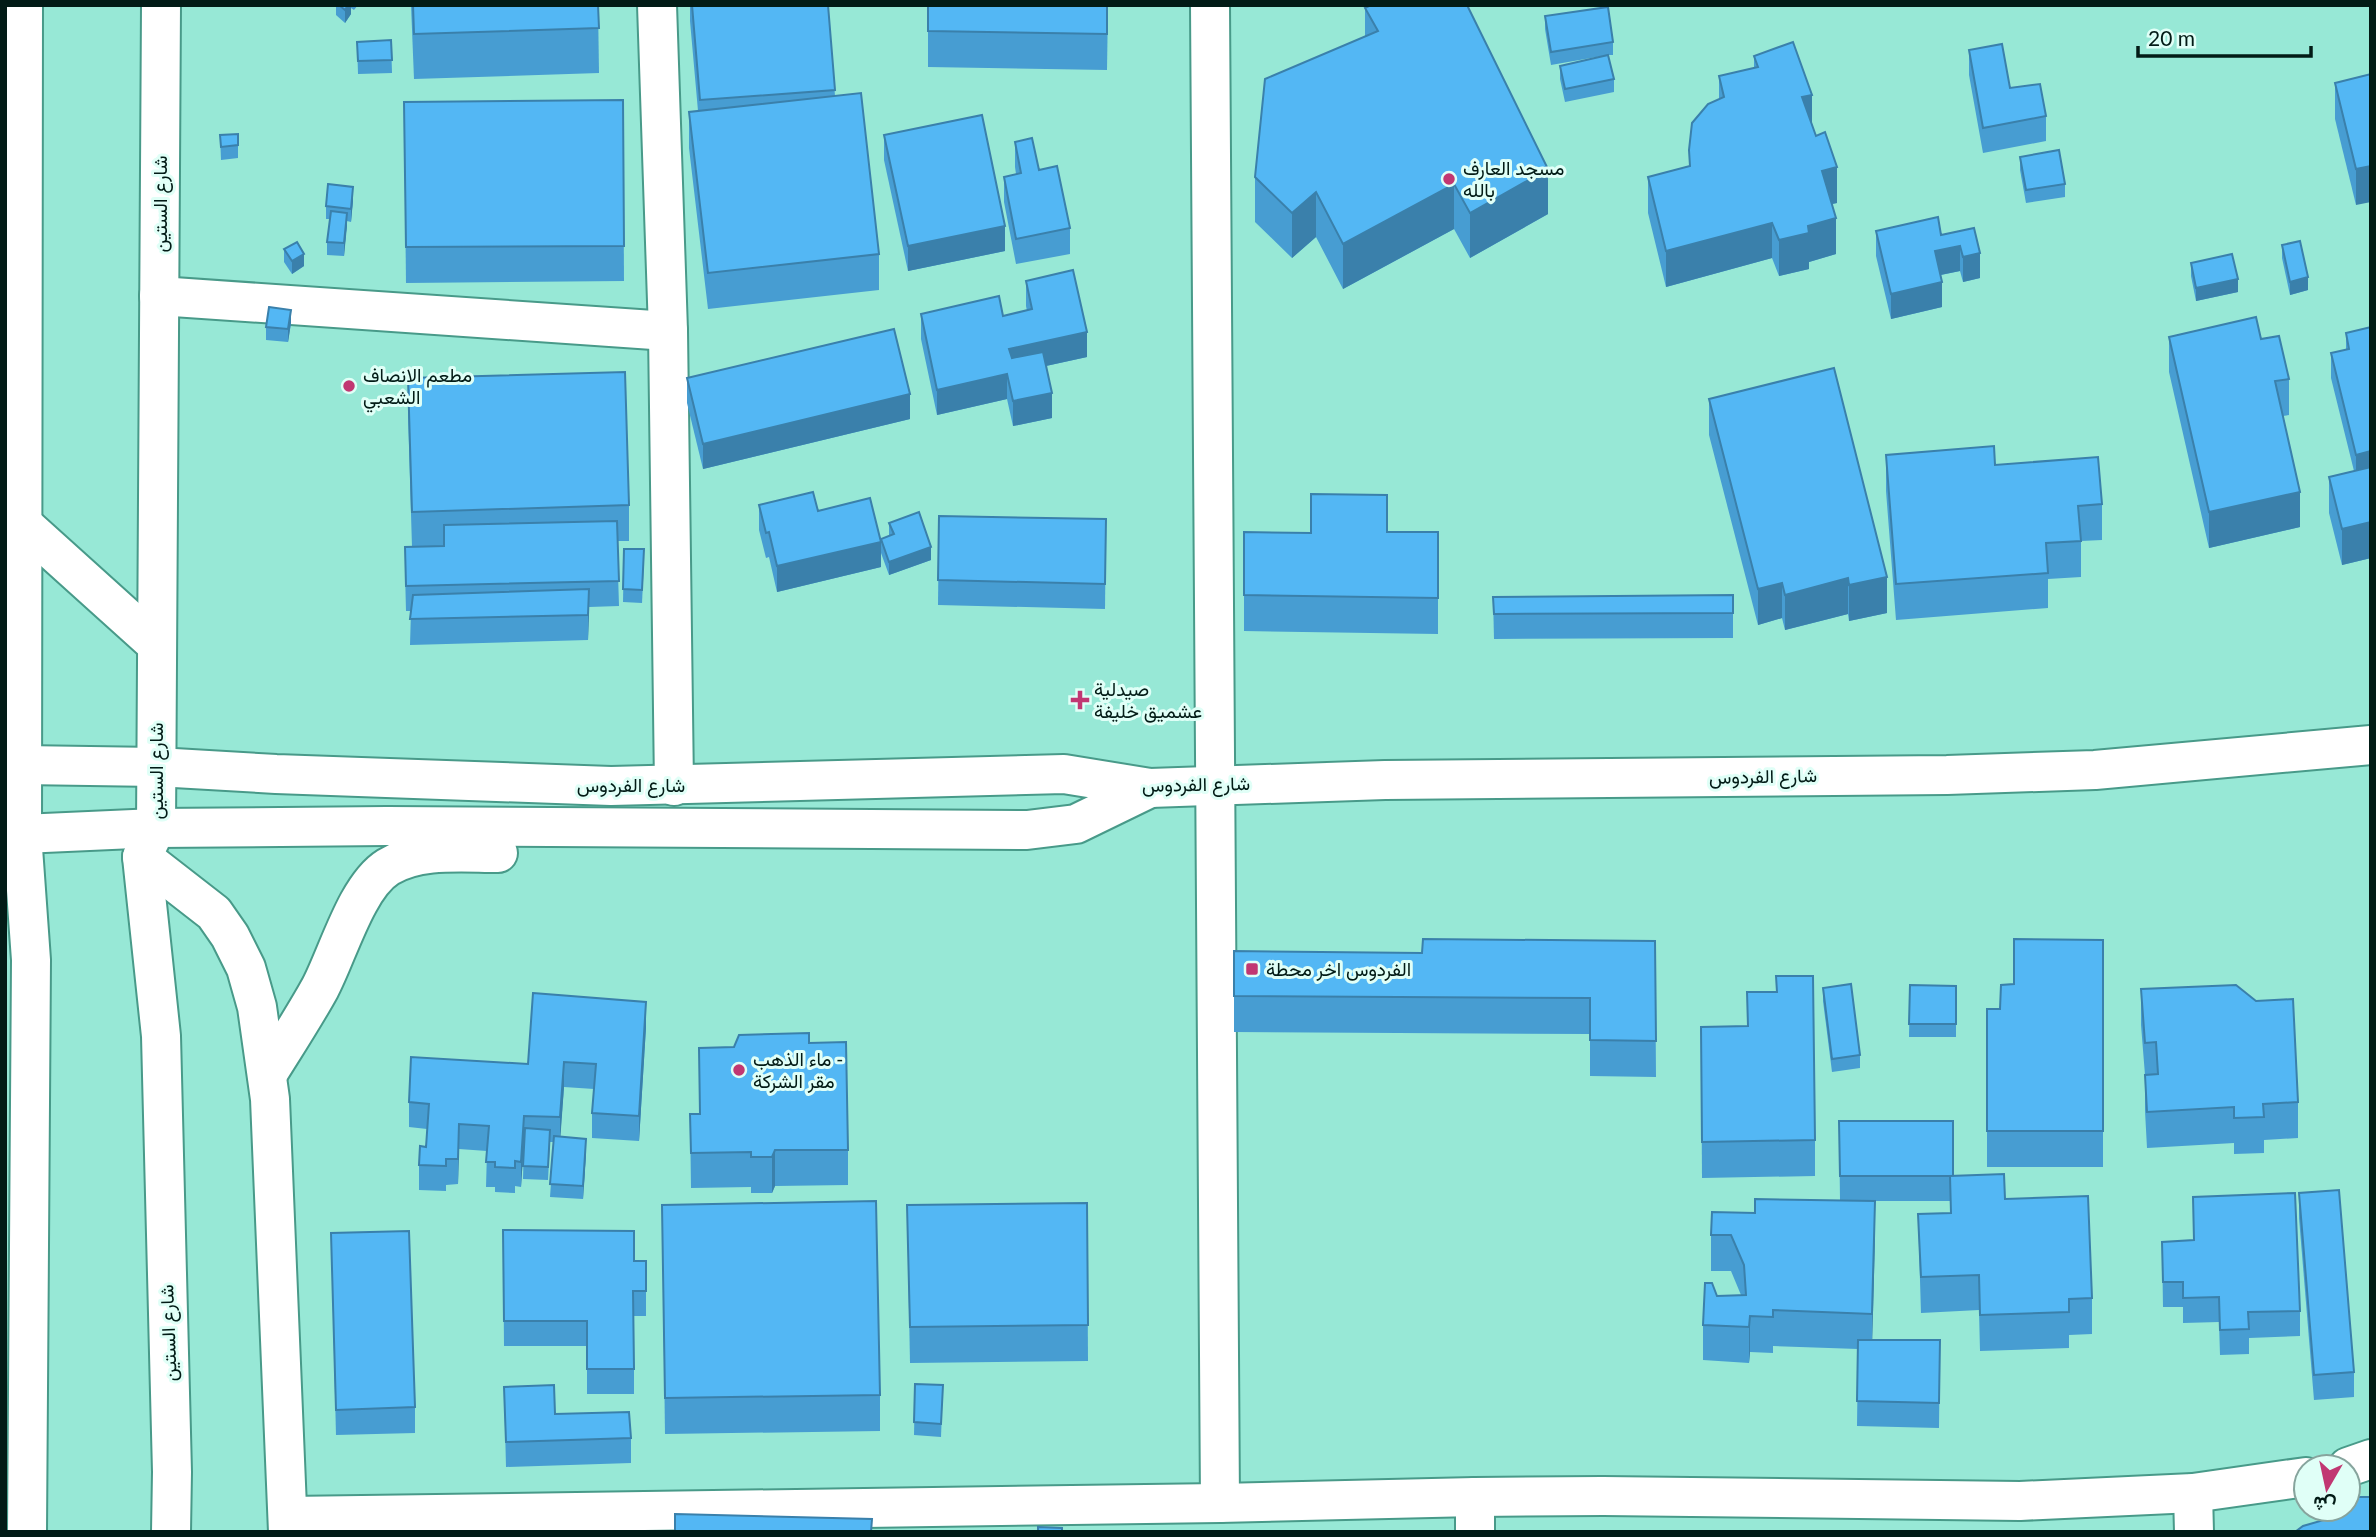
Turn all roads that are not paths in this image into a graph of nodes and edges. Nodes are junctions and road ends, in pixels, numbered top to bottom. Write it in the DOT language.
graph roads {
  1 [pos="23,5"];
  2 [pos="161,5"];
  3 [pos="657,5"];
  4 [pos="1210,5"];
  5 [pos="159,296"];
  6 [pos="668,331"];
  7 [pos="14,516"];
  8 [pos="157,645"];
  9 [pos="2370,755"];
  10 [pos="22,765"];
  11 [pos="157,767"];
  12 [pos="1214,784"];
  13 [pos="674,786"];
  14 [pos="1150,788"];
  15 [pos="882,830"];
  16 [pos="22,834"];
  17 [pos="149,842"];
  18 [pos="18,966"];
  19 [pos="267,1075"];
  20 [pos="2292,1479"];
  21 [pos="2193,1493"];
  22 [pos="1220,1503"];
  23 [pos="1475,1514"];
  24 [pos="1006,1519"];
  25 [pos="288,1524"];
  26 [pos="20,1527"];
  27 [pos="172,1532"];
  28 [pos="2194,1532"];
  1 -- 7 [label="street"];
  2 -- 5 [label="street, شارع الستين"];
  3 -- 6 [label="street"];
  4 -- 12 [label="street"];
  5 -- 6 [label="street"];
  5 -- 8 [label="street, شارع الستين"];
  6 -- 13 [label="street"];
  7 -- 8 [label="street"];
  7 -- 10 [label="street"];
  8 -- 11 [label="street, شارع الستين"];
  9 -- 12 [label="street, شارع الفردوس"];
  10 -- 11 [label="street, شارع الفردوس"];
  10 -- 16 [label="street"];
  11 -- 13 [label="street, شارع الفردوس"];
  11 -- 17 [label="street, شارع الستين"];
  12 -- 14 [label="street, شارع الفردوس"];
  12 -- 22 [label="street"];
  13 -- 14 [label="street, شارع الفردوس"];
  14 -- 15 [label="street"];
  15 -- 17 [label="street"];
  15 -- 19 [label="street"];
  16 -- 17 [label="street"];
  16 -- 18 [label="street"];
  17 -- 19 [label="street"];
  17 -- 27 [label="street, شارع الستين"];
  18 -- 26 [label="street"];
  19 -- 25 [label="street"];
  20 -- 21 [label="street"];
  21 -- 23 [label="street"];
  21 -- 28 [label="street"];
  22 -- 23 [label="street"];
  22 -- 24 [label="street"];
  24 -- 25 [label="street"];
}
